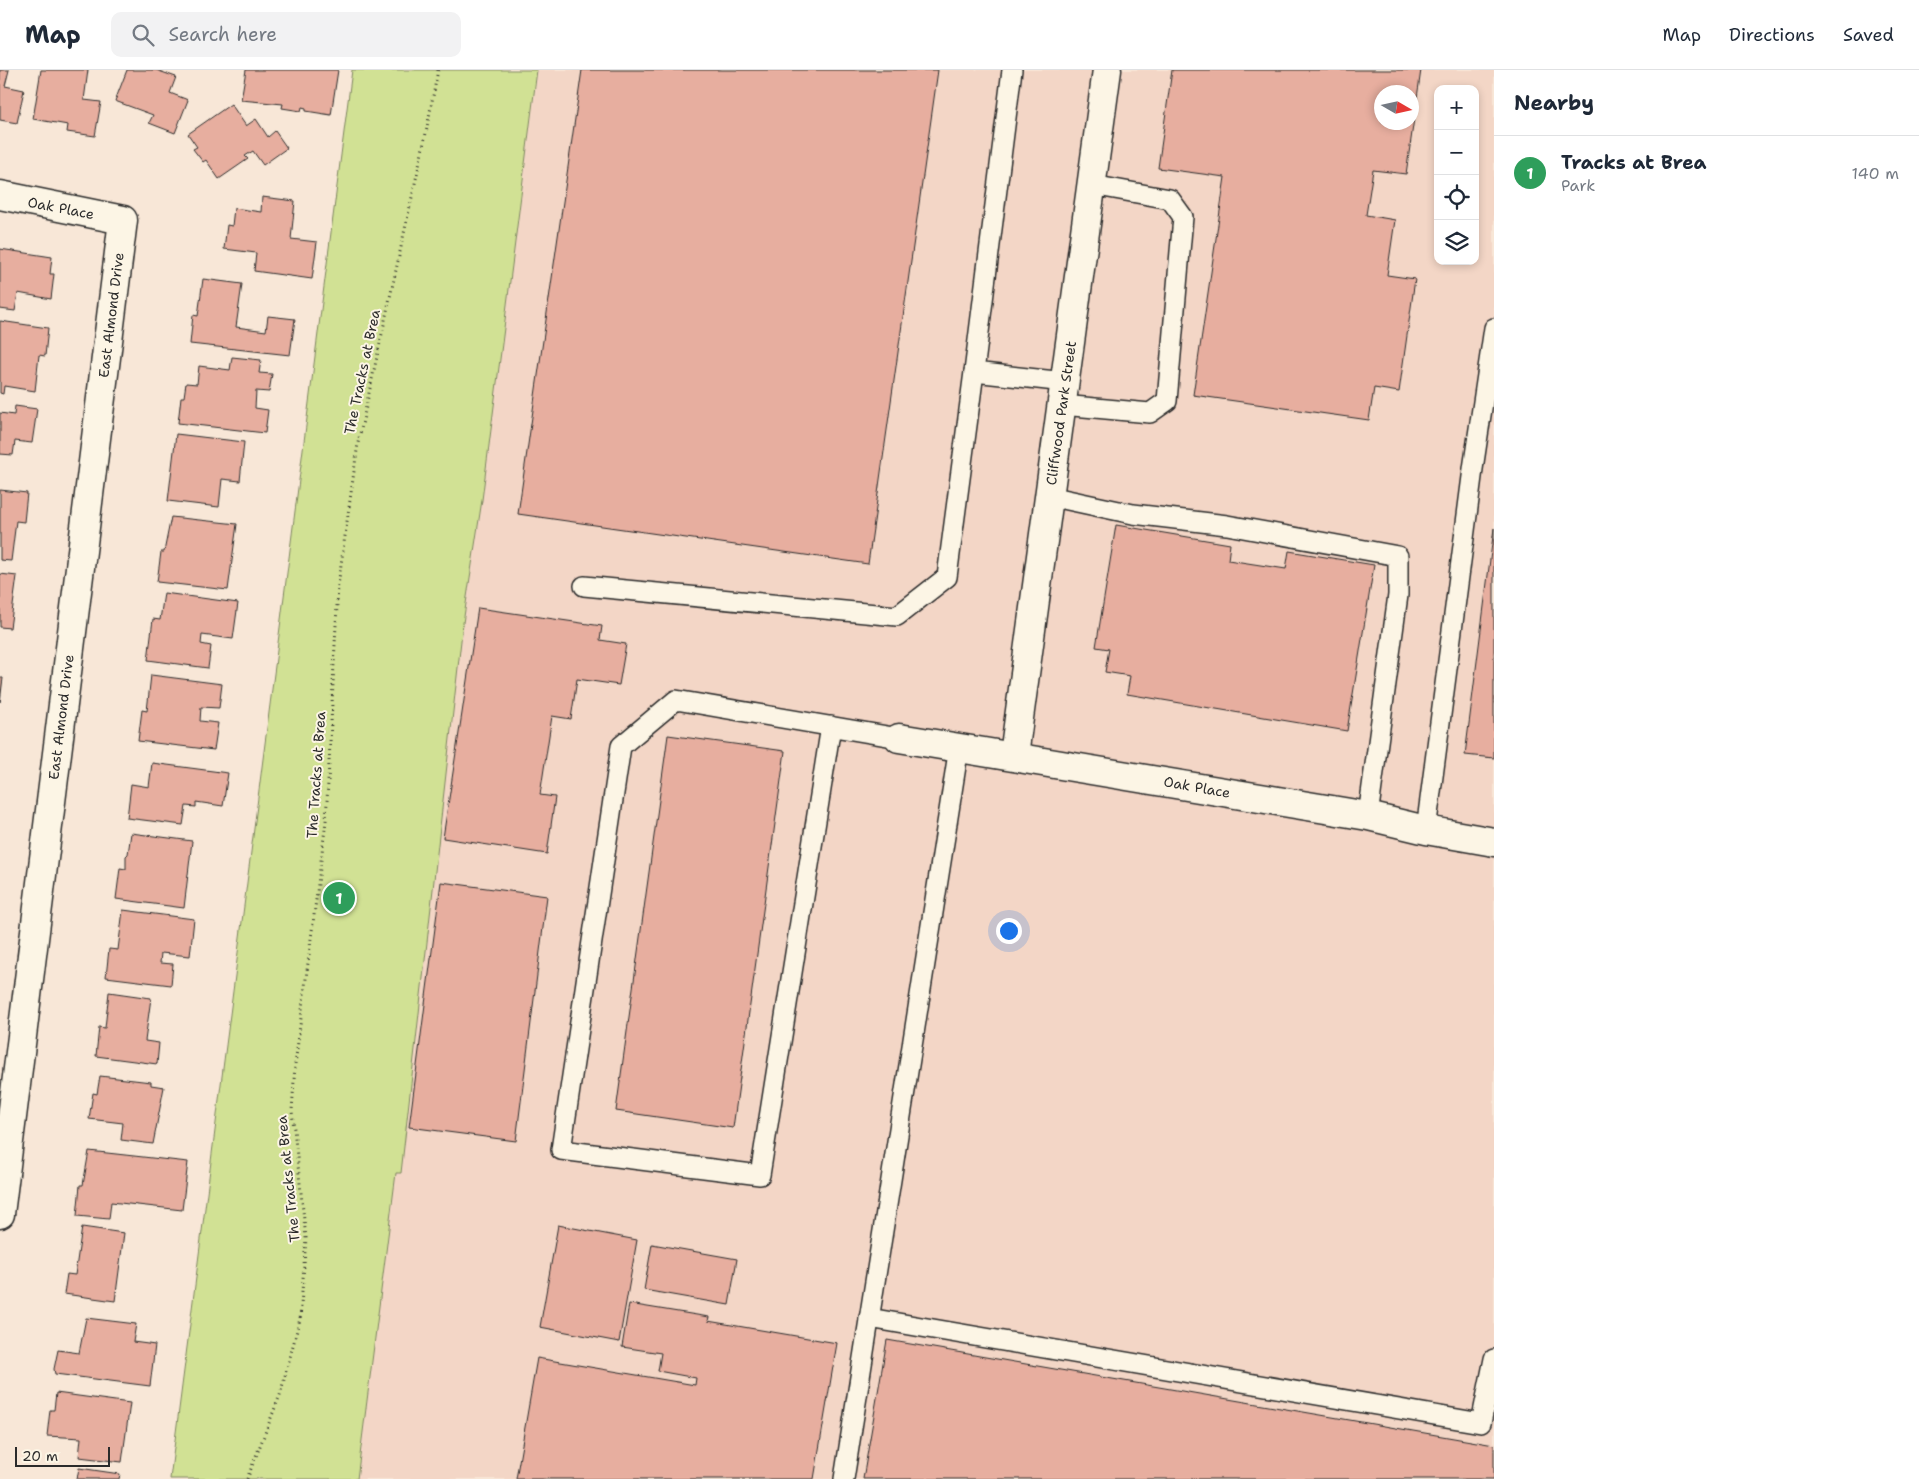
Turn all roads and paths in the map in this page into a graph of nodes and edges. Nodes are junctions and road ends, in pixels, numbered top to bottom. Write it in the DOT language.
graph roads {
  1 [pos="438,70"];
  2 [pos="1012,70"];
  3 [pos="1107,70"];
  4 [pos="1092,185"];
  5 [pos="0,195"];
  6 [pos="123,220"];
  7 [pos="1494,328"];
  8 [pos="974,372"];
  9 [pos="1063,393"];
  10 [pos="1049,496"];
  11 [pos="584,586"];
  12 [pos="830,726"];
  13 [pos="899,738"];
  14 [pos="959,747"];
  15 [pos="1014,756"];
  16 [pos="1368,816"];
  17 [pos="1426,830"];
  18 [pos="1494,842"];
  19 [pos="0,1214"];
  20 [pos="869,1318"];
  21 [pos="1494,1360"];
  22 [pos="246,1479"];
  23 [pos="844,1479"];
  1 -- 22 [label="path, The Tracks at Brea"];
  2 -- 8 [label="lane"];
  3 -- 4 [label="street, Cliffwood Park Street"];
  4 -- 9 [label="street, Cliffwood Park Street"];
  4 -- 9 [label="lane"];
  5 -- 6 [label="street, Oak Place"];
  6 -- 19 [label="street, East Almond Drive"];
  7 -- 17 [label="lane"];
  8 -- 9 [label="lane"];
  8 -- 11 [label="lane"];
  9 -- 10 [label="street, Cliffwood Park Street"];
  10 -- 15 [label="street, Cliffwood Park Street"];
  10 -- 16 [label="lane"];
  12 -- 12 [label="lane"];
  12 -- 13 [label="lane"];
  13 -- 14 [label="street, Oak Place"];
  14 -- 15 [label="street, Oak Place"];
  14 -- 20 [label="lane"];
  15 -- 16 [label="street, Oak Place"];
  16 -- 17 [label="street, Oak Place"];
  17 -- 18 [label="street, Oak Place"];
  20 -- 21 [label="lane"];
  20 -- 23 [label="lane"];
}
